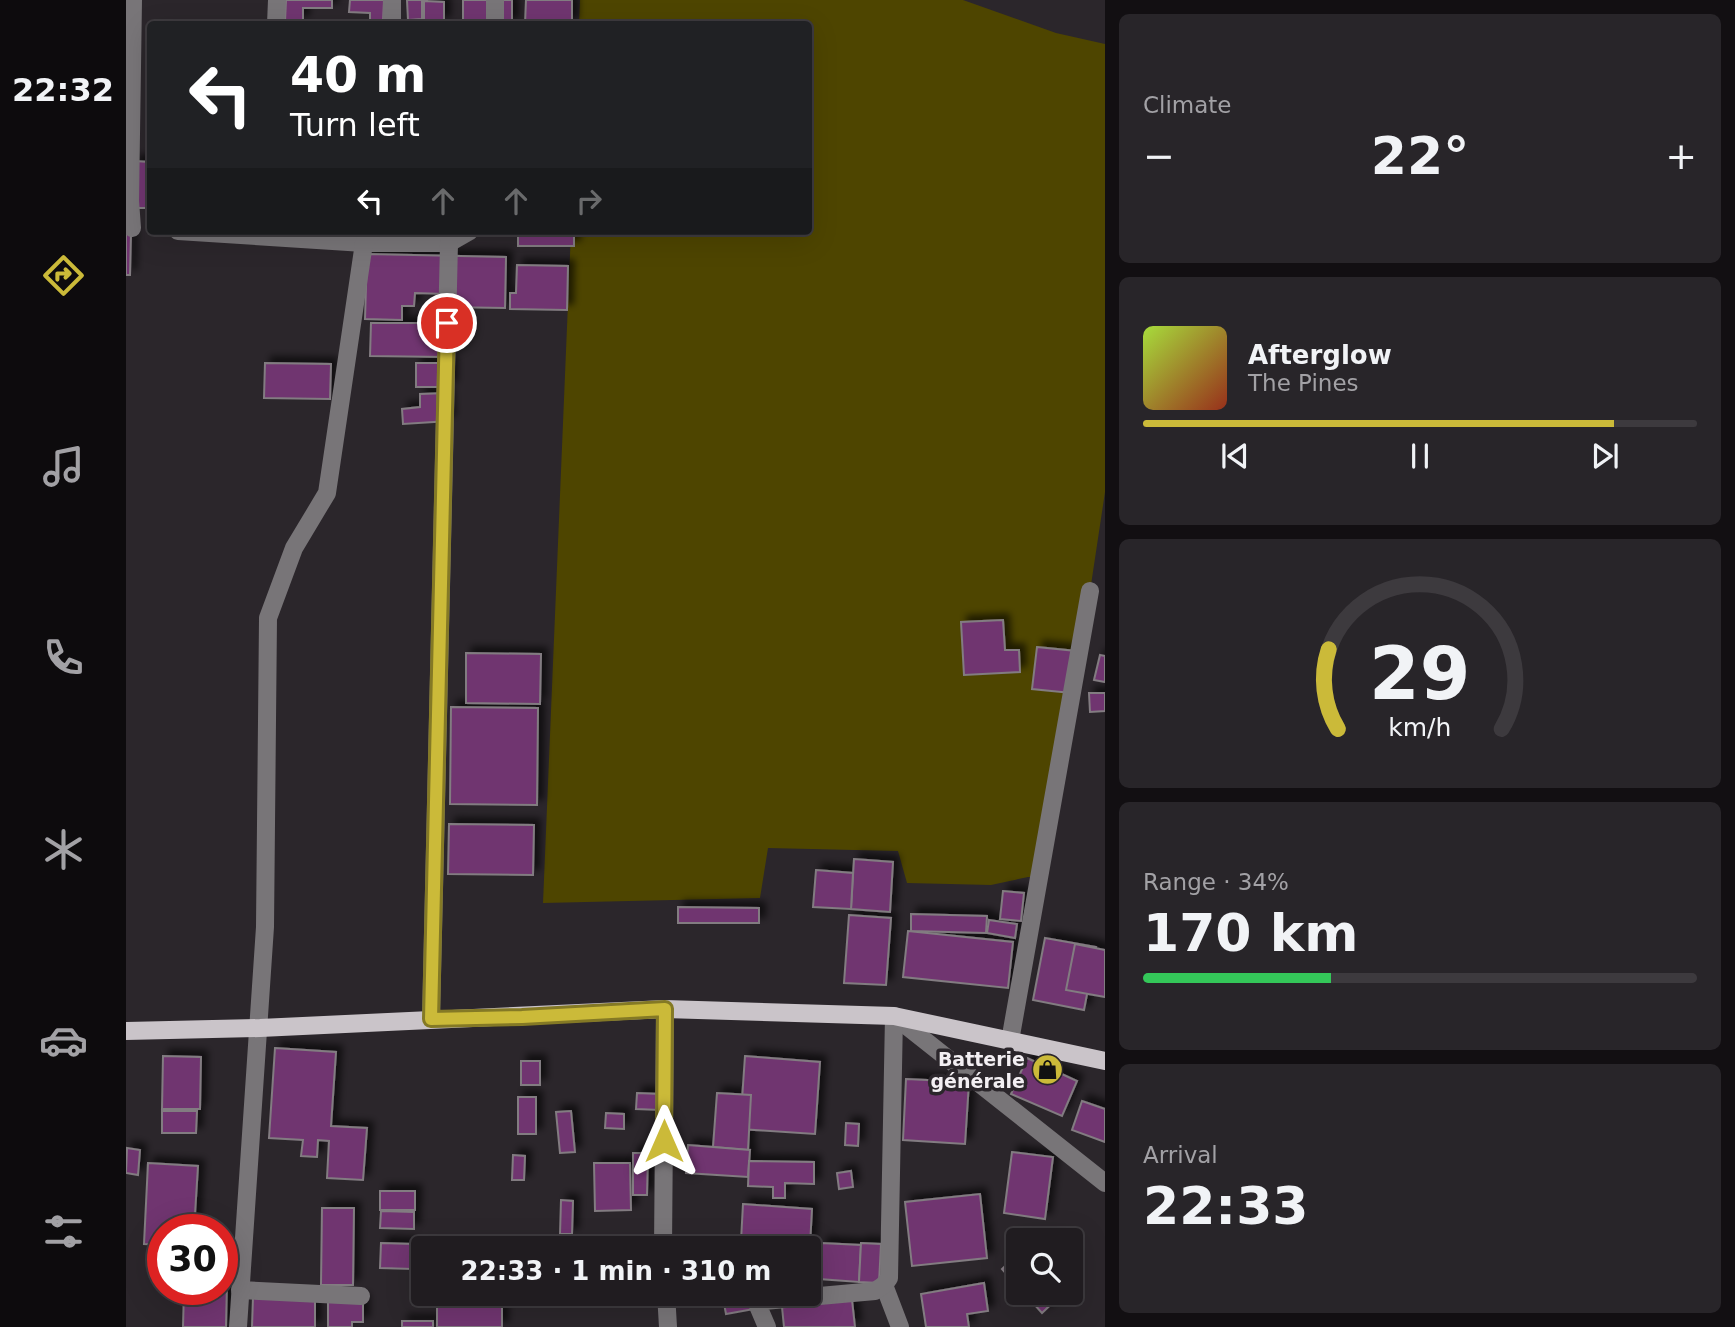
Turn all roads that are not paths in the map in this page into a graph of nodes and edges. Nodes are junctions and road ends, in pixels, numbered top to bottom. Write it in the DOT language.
graph roads {
  1 [pos="133,0"];
  2 [pos="277,0"];
  3 [pos="392,0"];
  4 [pos="495,0"];
  5 [pos="276,21"];
  6 [pos="392,21"];
  7 [pos="495,21"];
  8 [pos="136,228"];
  9 [pos="305,235"];
  10 [pos="463,235"];
  11 [pos="368,237"];
  12 [pos="449,243"];
  13 [pos="1090,591"];
  14 [pos="665,1009"];
  15 [pos="894,1016"];
  16 [pos="431,1019"];
  17 [pos="260,1028"];
  18 [pos="126,1031"];
  19 [pos="1010,1041"];
  20 [pos="1105,1061"];
  21 [pos="1105,1183"];
  22 [pos="663,1236"];
  23 [pos="884,1285"];
  24 [pos="240,1290"];
  25 [pos="361,1296"];
  26 [pos="667,1306"];
  27 [pos="238,1327"];
  28 [pos="668,1327"];
  29 [pos="767,1327"];
  30 [pos="900,1327"];
  1 -- 8 [label="street"];
  2 -- 5 [label="street"];
  3 -- 6 [label="street"];
  4 -- 7 [label="street"];
  9 -- 11 [label="street"];
  10 -- 12 [label="street"];
  11 -- 12 [label="street"];
  11 -- 17 [label="street"];
  12 -- 16 [label="street"];
  13 -- 19 [label="street"];
  14 -- 15 [label="main road"];
  14 -- 16 [label="main road"];
  14 -- 22 [label="street"];
  15 -- 19 [label="main road"];
  15 -- 21 [label="street"];
  15 -- 23 [label="street"];
  16 -- 17 [label="main road"];
  17 -- 18 [label="main road"];
  17 -- 24 [label="street"];
  19 -- 20 [label="main road"];
  23 -- 29 [label="street"];
  23 -- 30 [label="street"];
  24 -- 25 [label="street"];
  24 -- 27 [label="street"];
  26 -- 28 [label="street"];
}
